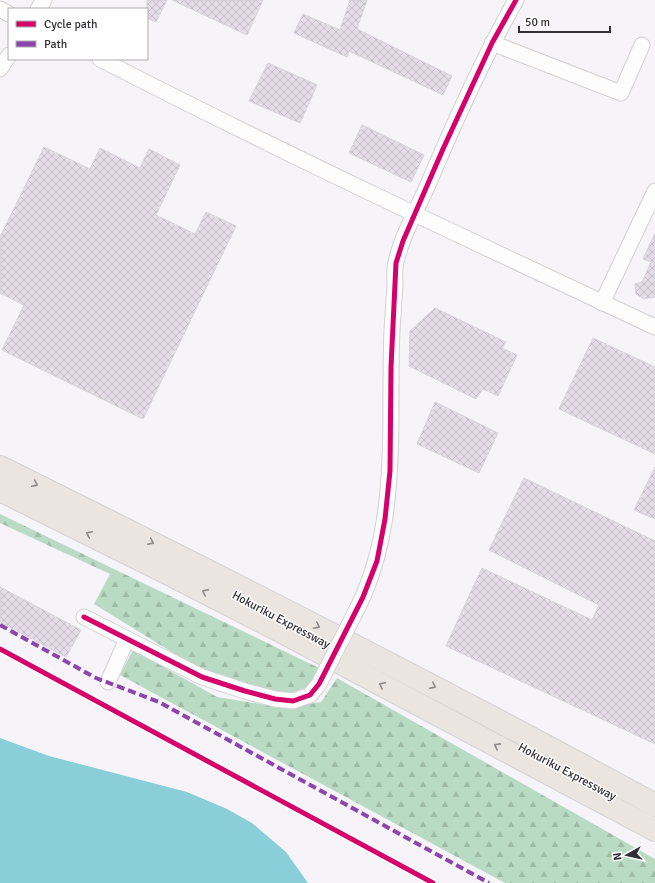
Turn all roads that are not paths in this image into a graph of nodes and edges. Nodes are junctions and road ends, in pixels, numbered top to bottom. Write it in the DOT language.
graph roads {
  1 [pos="516,0"];
  2 [pos="492,43"];
  3 [pos="642,45"];
  4 [pos="8,57"];
  5 [pos="102,60"];
  6 [pos="0,69"];
  7 [pos="655,191"];
  8 [pos="415,215"];
  9 [pos="602,303"];
  10 [pos="655,327"];
  11 [pos="0,467"];
  12 [pos="0,490"];
  13 [pos="84,617"];
  14 [pos="127,639"];
  15 [pos="108,682"];
  16 [pos="655,805"];
  17 [pos="655,830"];
  1 -- 2 [label="street"];
  2 -- 3 [label="street"];
  2 -- 8 [label="street"];
  4 -- 6 [label="street"];
  5 -- 8 [label="street"];
  7 -- 9 [label="street"];
  8 -- 9 [label="street"];
  8 -- 14 [label="street, bridge"];
  9 -- 10 [label="street"];
  11 -- 16 [label="highway, Hokuriku Expressway, one-way"];
  17 -- 12 [label="highway, Hokuriku Expressway, one-way"];
  13 -- 14 [label="street"];
  14 -- 15 [label="street"];
}
